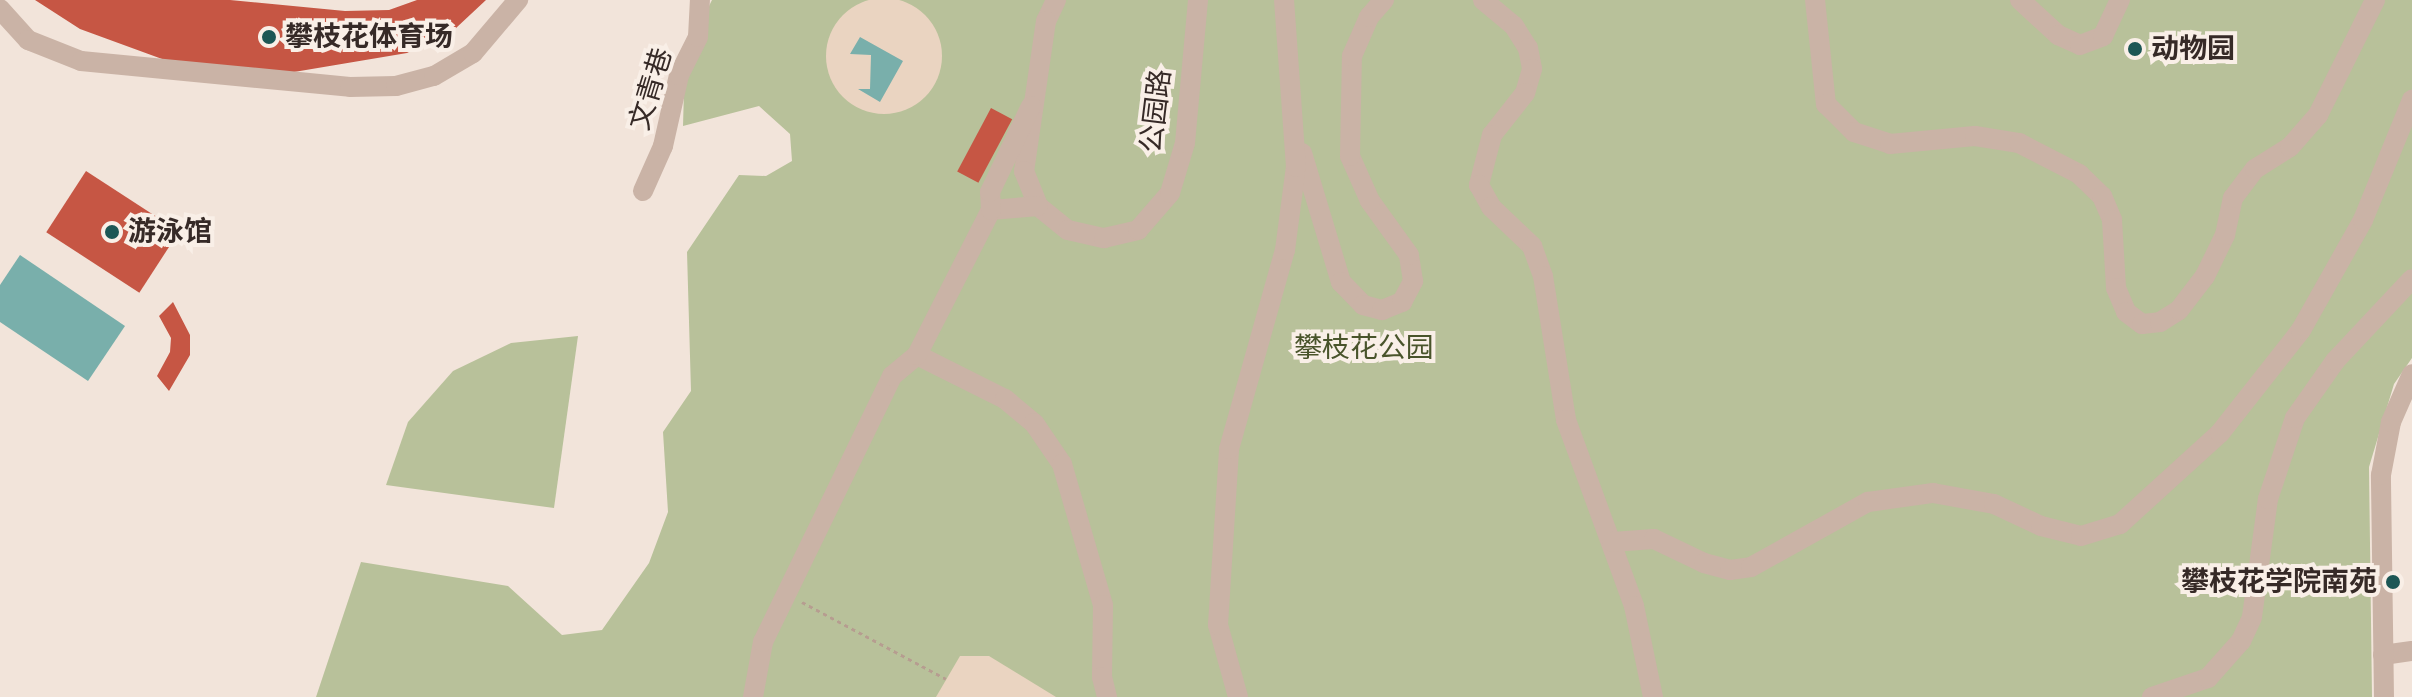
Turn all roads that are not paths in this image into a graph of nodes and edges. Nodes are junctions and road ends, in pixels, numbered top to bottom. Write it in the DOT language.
graph roads {
  1 [pos="518,0"];
  2 [pos="700,0"];
  3 [pos="1056,0"];
  4 [pos="1198,0"];
  5 [pos="1284,0"];
  6 [pos="1384,0"];
  7 [pos="1483,0"];
  8 [pos="1815,0"];
  9 [pos="2020,0"];
  10 [pos="2120,0"];
  11 [pos="2375,0"];
  12 [pos="0,9"];
  13 [pos="2412,100"];
  14 [pos="1031,106"];
  15 [pos="1290,106"];
  16 [pos="643,191"];
  17 [pos="1038,206"];
  18 [pos="991,210"];
  19 [pos="2412,279"];
  20 [pos="917,355"];
  21 [pos="2412,374"];
  22 [pos="1612,542"];
  23 [pos="2412,651"];
  24 [pos="2383,655"];
  25 [pos="753,697"];
  26 [pos="1107,697"];
  27 [pos="1238,697"];
  28 [pos="1653,697"];
  29 [pos="2152,697"];
  30 [pos="2384,697"];
  1 -- 12 [label="lane"];
  2 -- 16 [label="lane, 文青巷"];
  3 -- 14 [label="lane"];
  4 -- 17 [label="lane, 公园路"];
  5 -- 15 [label="lane"];
  6 -- 15 [label="lane"];
  7 -- 22 [label="lane"];
  8 -- 11 [label="lane"];
  9 -- 10 [label="lane"];
  13 -- 22 [label="lane"];
  14 -- 17 [label="lane"];
  14 -- 18 [label="lane"];
  15 -- 27 [label="lane"];
  17 -- 18 [label="lane"];
  18 -- 20 [label="lane"];
  19 -- 29 [label="lane"];
  20 -- 25 [label="lane"];
  20 -- 26 [label="lane"];
  21 -- 24 [label="lane"];
  22 -- 28 [label="lane"];
  23 -- 24 [label="lane"];
  24 -- 30 [label="lane"];
}
